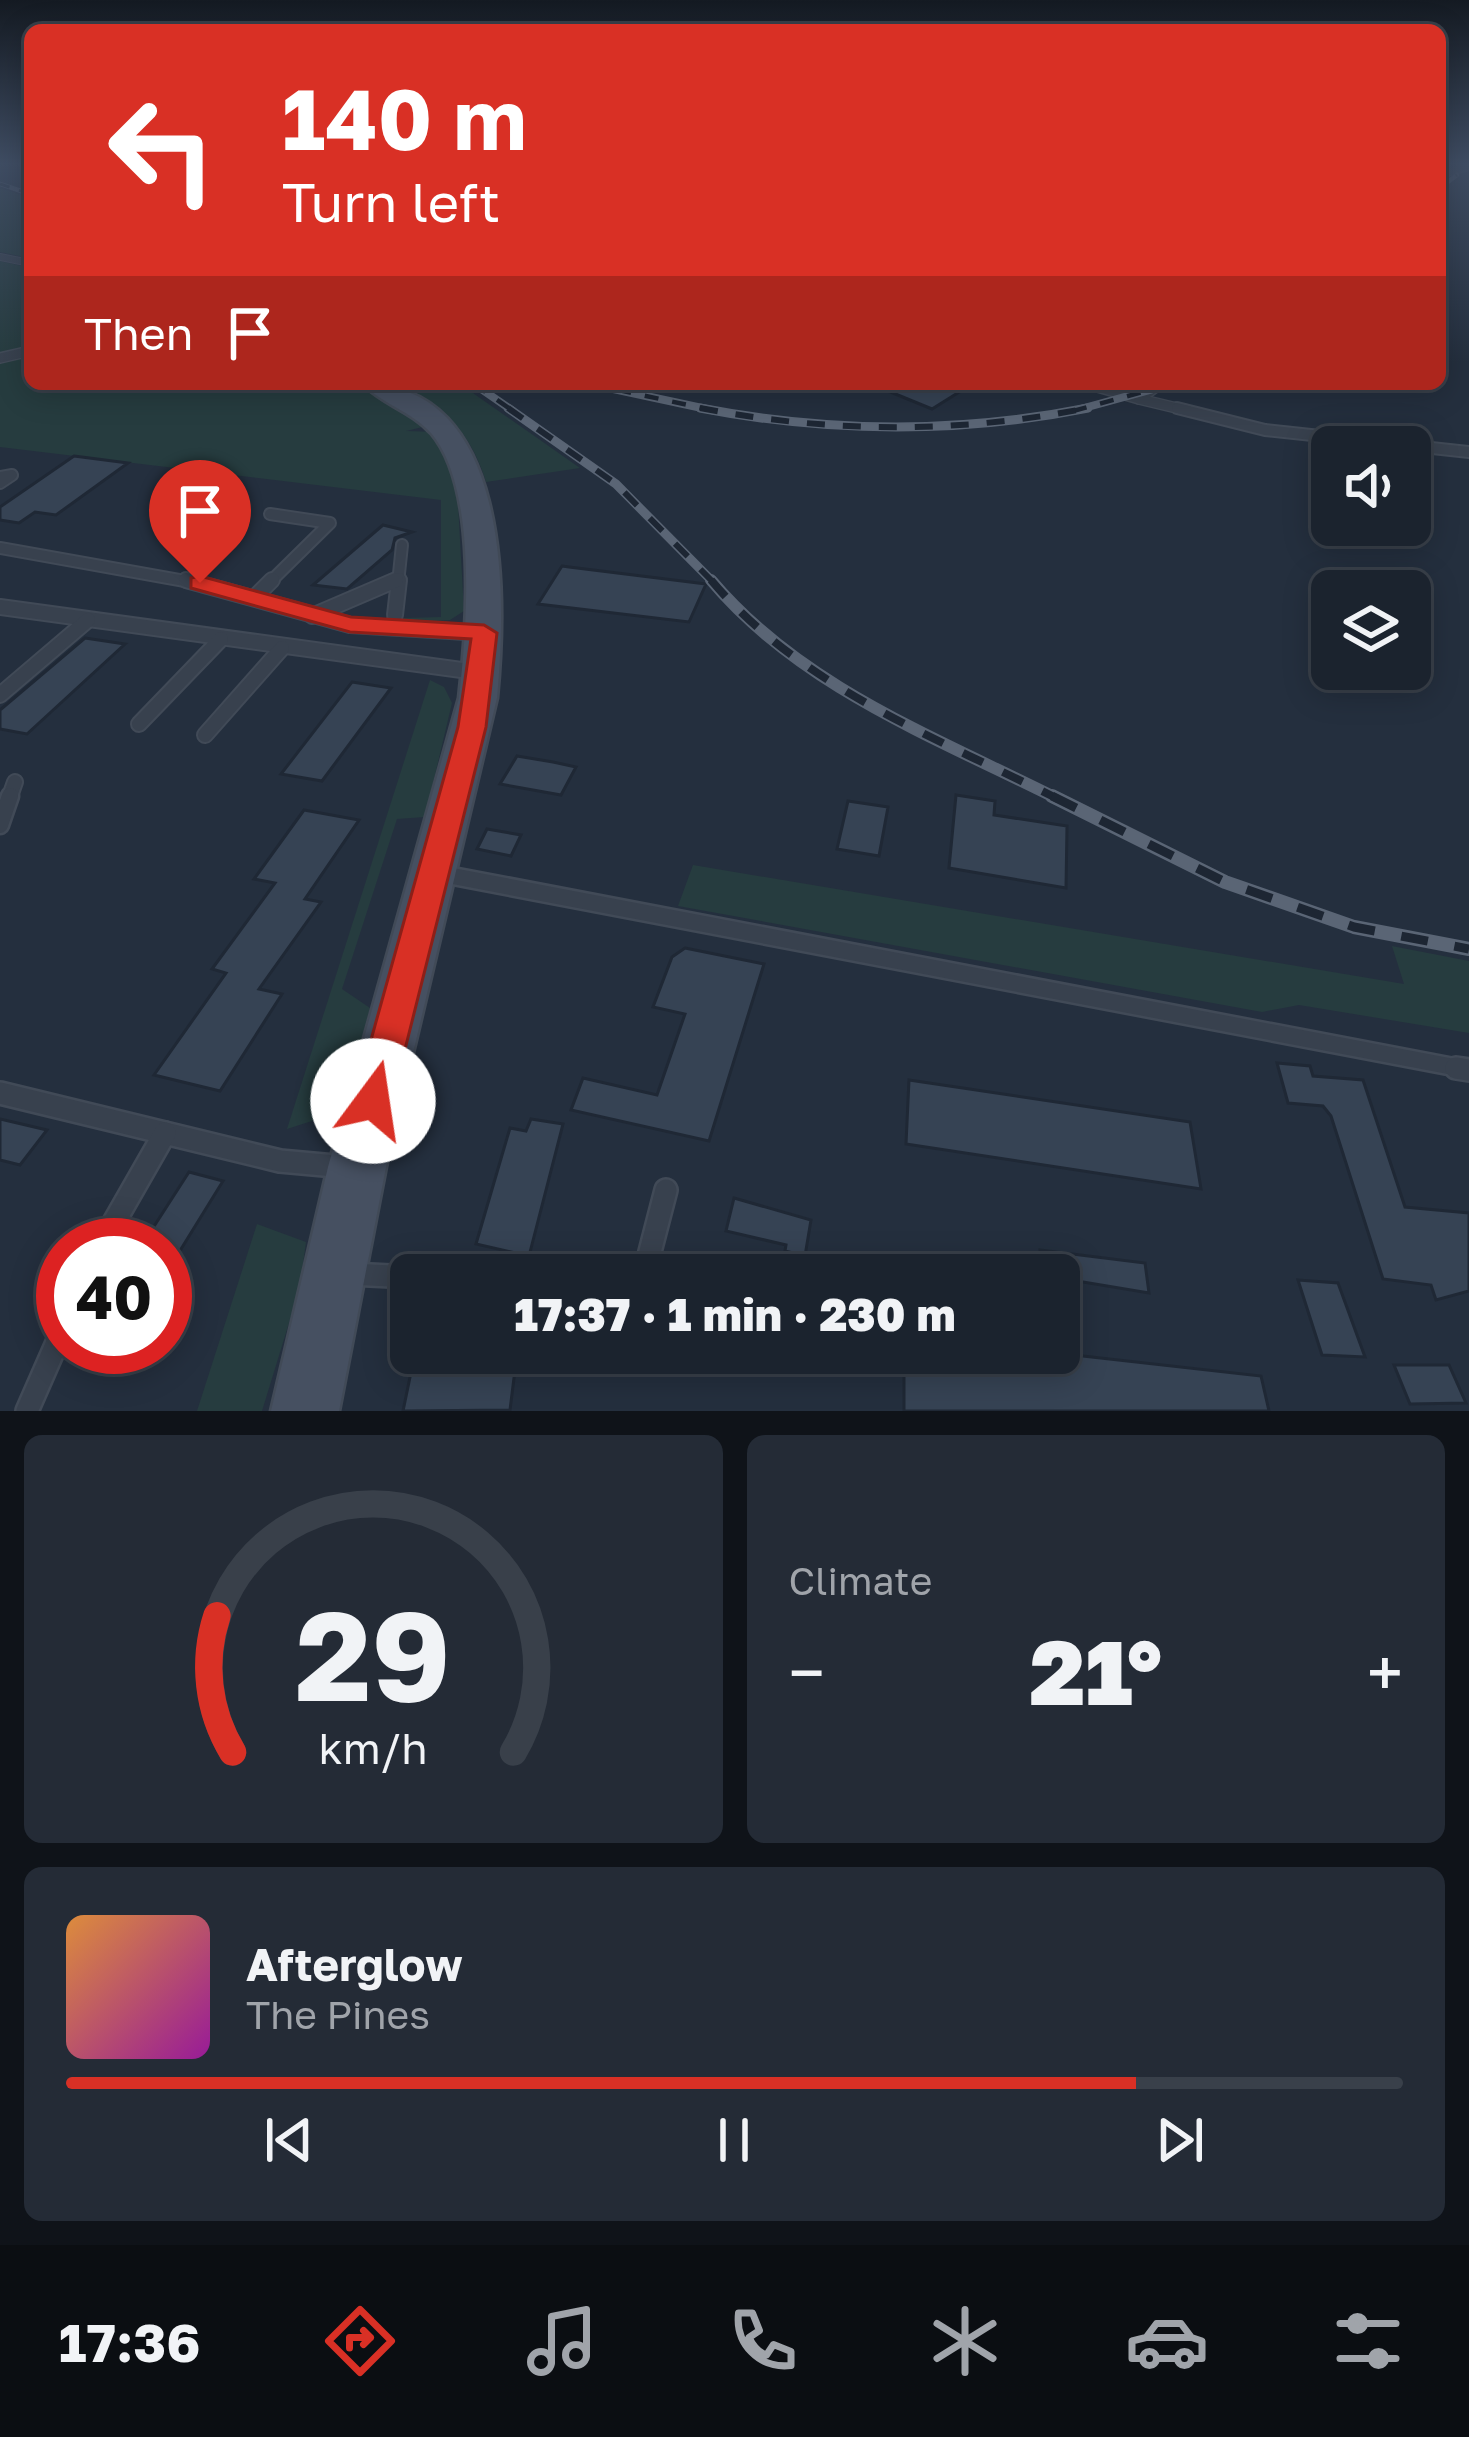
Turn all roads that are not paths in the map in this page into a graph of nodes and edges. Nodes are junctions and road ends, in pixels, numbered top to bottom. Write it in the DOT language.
graph roads {
  1 [pos="387,390"];
  2 [pos="1106,390"];
  3 [pos="1152,390"];
  4 [pos="1138,400"];
  5 [pos="1469,452"];
  6 [pos="271,514"];
  7 [pos="402,545"];
  8 [pos="0,548"];
  9 [pos="398,579"];
  10 [pos="254,598"];
  11 [pos="0,607"];
  12 [pos="395,615"];
  13 [pos="312,616"];
  14 [pos="88,620"];
  15 [pos="221,639"];
  16 [pos="282,648"];
  17 [pos="483,652"];
  18 [pos="0,695"];
  19 [pos="139,724"];
  20 [pos="205,735"];
  21 [pos="15,782"];
  22 [pos="0,825"];
  23 [pos="433,873"];
  24 [pos="1469,1070"];
  25 [pos="0,1093"];
  26 [pos="165,1133"];
  27 [pos="357,1167"];
  28 [pos="666,1190"];
  29 [pos="116,1218"];
  30 [pos="649,1254"];
  31 [pos="336,1273"];
  32 [pos="390,1276"];
  33 [pos="43,1374"];
  34 [pos="27,1411"];
  35 [pos="305,1411"];
  1 -- 17 [label="street"];
  2 -- 4 [label="lane"];
  3 -- 4 [label="lane"];
  4 -- 5 [label="lane"];
  6 -- 10 [label="lane"];
  7 -- 9 [label="lane"];
  8 -- 10 [label="lane"];
  9 -- 12 [label="lane"];
  9 -- 13 [label="lane"];
  10 -- 13 [label="lane"];
  11 -- 14 [label="lane"];
  13 -- 17 [label="lane"];
  14 -- 15 [label="lane"];
  14 -- 18 [label="lane"];
  15 -- 16 [label="lane"];
  15 -- 19 [label="lane"];
  16 -- 17 [label="lane"];
  16 -- 20 [label="lane"];
  17 -- 23 [label="street"];
  21 -- 22 [label="lane"];
  23 -- 24 [label="lane"];
  23 -- 27 [label="street"];
  25 -- 26 [label="lane"];
  26 -- 27 [label="lane"];
  26 -- 29 [label="lane"];
  27 -- 31 [label="street"];
  28 -- 30 [label="lane"];
  31 -- 32 [label="lane"];
  31 -- 35 [label="street"];
  33 -- 34 [label="lane"];
}
